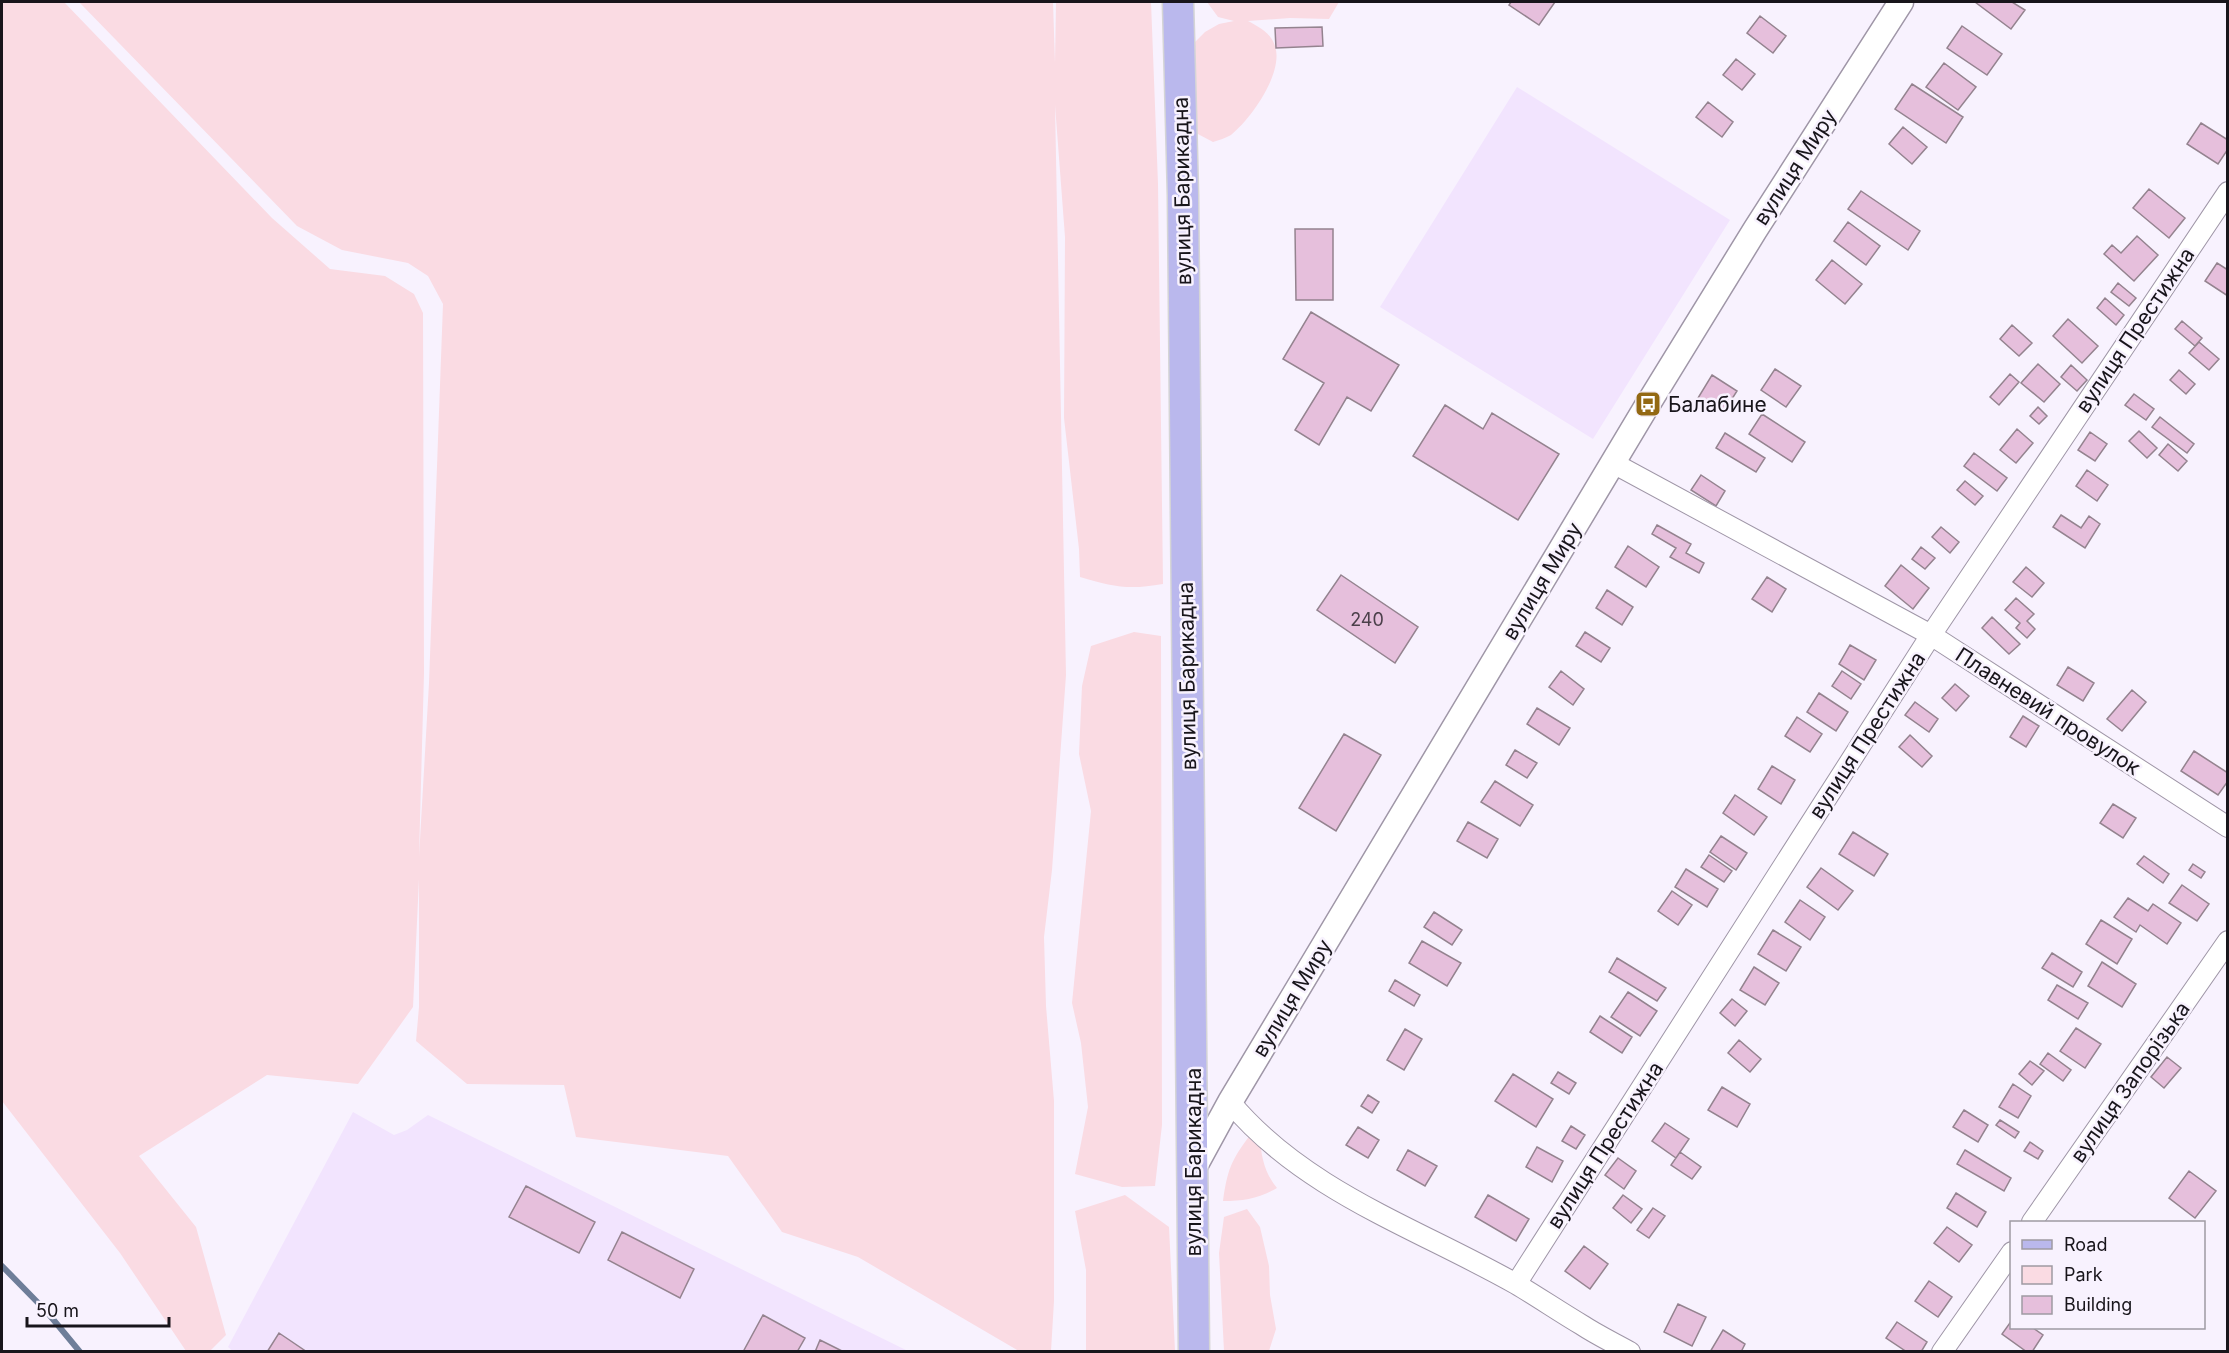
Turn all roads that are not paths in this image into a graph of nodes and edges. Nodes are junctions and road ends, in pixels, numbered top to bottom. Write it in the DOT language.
graph roads {
  1 [pos="1178,2"];
  2 [pos="1901,2"];
  3 [pos="2228,192"];
  4 [pos="1613,463"];
  5 [pos="1931,635"];
  6 [pos="2228,827"];
  7 [pos="2228,941"];
  8 [pos="1230,1102"];
  9 [pos="1194,1168"];
  10 [pos="2033,1221"];
  11 [pos="2010,1255"];
  12 [pos="1516,1284"];
  13 [pos="1194,1352"];
  14 [pos="1630,1352"];
  15 [pos="1942,1352"];
  1 -- 9 [label="main road, вулиця Барикадна"];
  2 -- 4 [label="street, вулиця Миру"];
  3 -- 5 [label="street, вулиця Престижна"];
  4 -- 5 [label="street, Плавневий провулок"];
  4 -- 8 [label="street, вулиця Миру"];
  5 -- 6 [label="street, Плавневий провулок"];
  5 -- 12 [label="street, вулиця Престижна"];
  7 -- 10 [label="street, вулиця Запорізька"];
  8 -- 9 [label="street, вулиця Миру"];
  8 -- 12 [label="street"];
  9 -- 13 [label="main road, вулиця Барикадна"];
  11 -- 15 [label="street"];
  12 -- 14 [label="street"];
}
